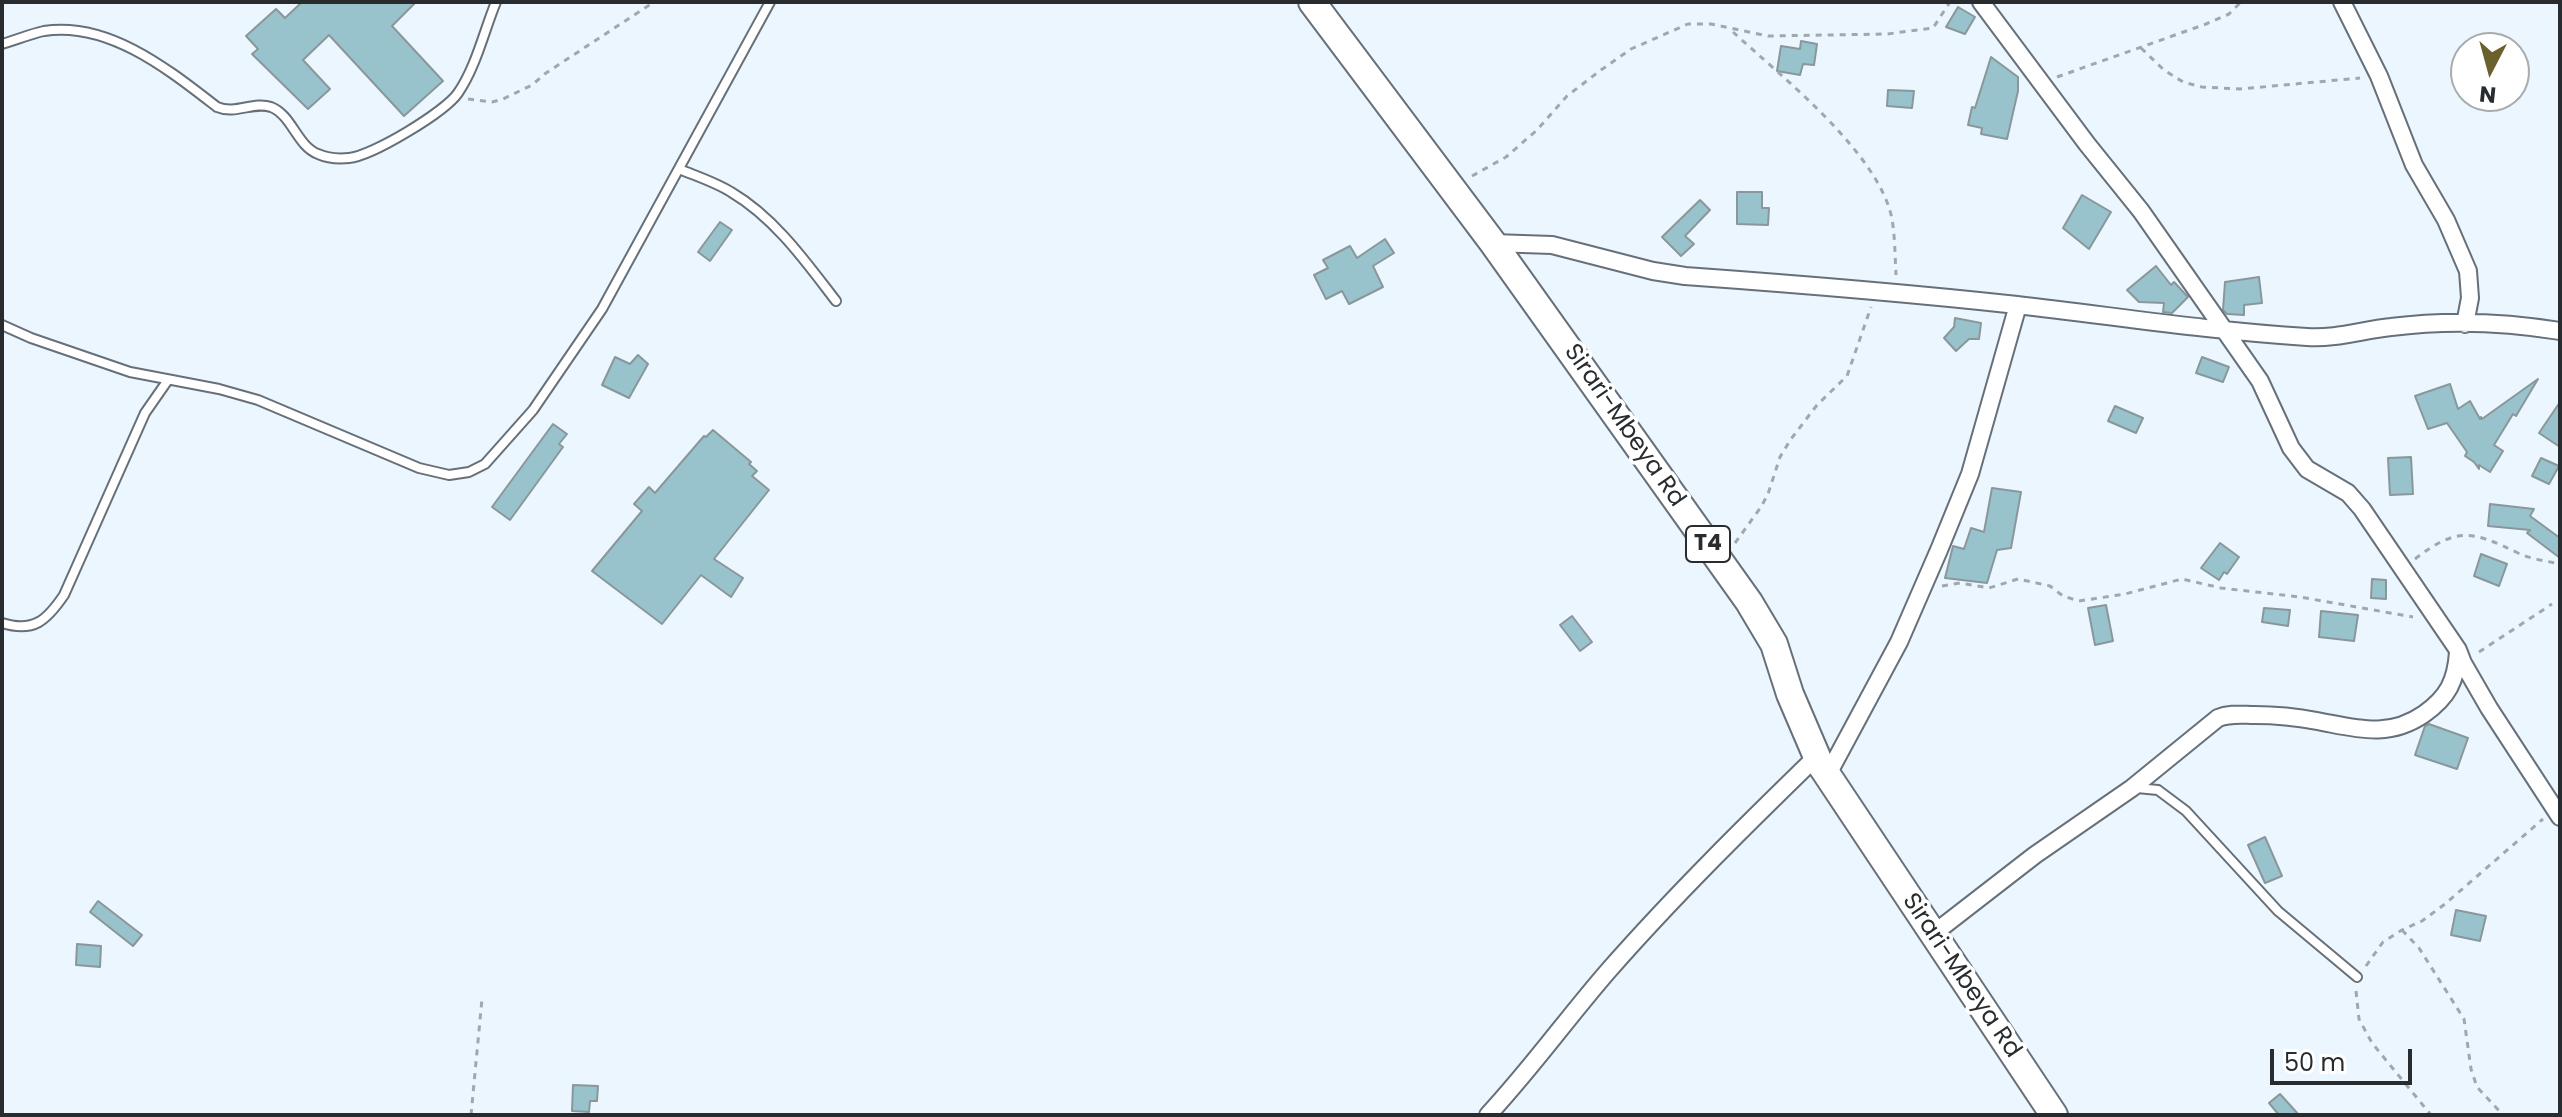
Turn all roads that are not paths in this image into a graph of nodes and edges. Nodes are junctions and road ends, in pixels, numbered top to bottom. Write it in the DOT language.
graph roads {
  1 [pos="496,2"];
  2 [pos="770,2"];
  3 [pos="1312,2"];
  4 [pos="1981,2"];
  5 [pos="2342,2"];
  6 [pos="2,44"];
  7 [pos="679,169"];
  8 [pos="1493,243"];
  9 [pos="836,301"];
  10 [pos="2018,305"];
  11 [pos="2465,324"];
  12 [pos="2,325"];
  13 [pos="2224,330"];
  14 [pos="2560,331"];
  15 [pos="168,380"];
  16 [pos="2,623"];
  17 [pos="2461,657"];
  18 [pos="1822,766"];
  19 [pos="2132,788"];
  20 [pos="2558,812"];
  21 [pos="1933,934"];
  22 [pos="2357,977"];
  23 [pos="1488,1115"];
  24 [pos="2054,1115"];
  1 -- 6 [label="lane"];
  2 -- 7 [label="lane"];
  3 -- 8 [label="highway, Sirari-Mbeya Rd / T4"];
  4 -- 13 [label="street"];
  5 -- 11 [label="street"];
  7 -- 9 [label="lane"];
  7 -- 15 [label="lane"];
  8 -- 10 [label="street"];
  8 -- 18 [label="highway, Sirari-Mbeya Rd / T4"];
  10 -- 13 [label="street"];
  10 -- 18 [label="street"];
  11 -- 13 [label="street"];
  11 -- 14 [label="street"];
  12 -- 15 [label="lane"];
  13 -- 17 [label="street"];
  15 -- 16 [label="lane"];
  17 -- 19 [label="street"];
  17 -- 20 [label="street"];
  18 -- 21 [label="highway, Sirari-Mbeya Rd / T4"];
  18 -- 23 [label="street"];
  19 -- 21 [label="street"];
  19 -- 22 [label="lane"];
  21 -- 24 [label="highway, Sirari-Mbeya Rd / T4"];
}
